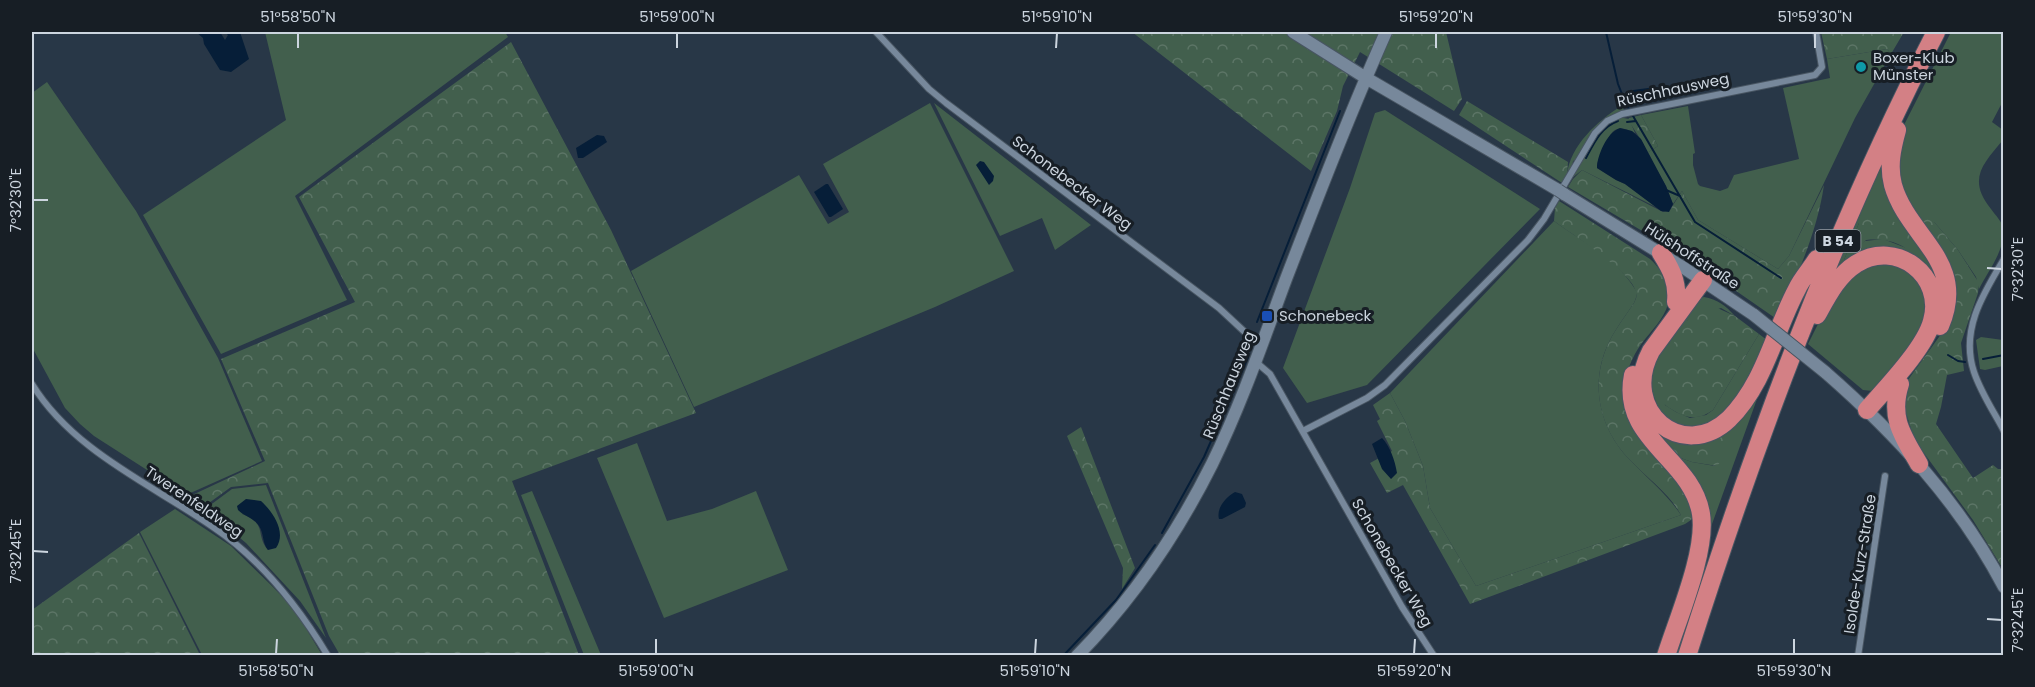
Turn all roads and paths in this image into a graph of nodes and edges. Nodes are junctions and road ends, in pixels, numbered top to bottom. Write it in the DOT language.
graph roads {
  1 [pos="876,32"];
  2 [pos="1293,32"];
  3 [pos="1386,32"];
  4 [pos="1816,32"];
  5 [pos="1922,32"];
  6 [pos="1936,32"];
  7 [pos="1925,53"];
  8 [pos="1366,78"];
  9 [pos="1661,253"];
  10 [pos="1817,259"];
  11 [pos="2004,259"];
  12 [pos="1699,277"];
  13 [pos="1676,302"];
  14 [pos="1262,343"];
  15 [pos="1255,362"];
  16 [pos="32,384"];
  17 [pos="1900,384"];
  18 [pos="1871,414"];
  19 [pos="1303,431"];
  20 [pos="2004,431"];
  21 [pos="1762,433"];
  22 [pos="1919,464"];
  23 [pos="1885,476"];
  24 [pos="2004,587"];
  25 [pos="328,656"];
  26 [pos="1077,656"];
  27 [pos="1434,656"];
  28 [pos="1666,656"];
  29 [pos="1674,656"];
  30 [pos="1687,656"];
  31 [pos="1857,656"];
  1 -- 14 [label="street, Schonebecker Weg"];
  2 -- 8 [label="main road, Hülshoffstraße"];
  3 -- 8 [label="main road, Rüschhausweg"];
  4 -- 19 [label="street, Rüschhausweg"];
  5 -- 10 [label="highway, B 54"];
  6 -- 7 [label="highway, B 54"];
  7 -- 17 [label="highway"];
  7 -- 21 [label="highway, B 54"];
  8 -- 9 [label="main road, Hülshoffstraße"];
  8 -- 14 [label="main road, Rüschhausweg"];
  9 -- 12 [label="main road, Hülshoffstraße"];
  9 -- 13 [label="highway"];
  10 -- 12 [label="highway"];
  10 -- 29 [label="highway, B 54"];
  11 -- 20 [label="street"];
  12 -- 13 [label="highway"];
  12 -- 18 [label="main road, Hülshoffstraße, bridge"];
  13 -- 28 [label="highway"];
  14 -- 15 [label="main road, Rüschhausweg"];
  15 -- 19 [label="street, Schonebecker Weg"];
  15 -- 26 [label="main road, Rüschhausweg"];
  16 -- 25 [label="street, Twerenfeldweg"];
  17 -- 18 [label="highway"];
  17 -- 22 [label="highway"];
  18 -- 21 [label="highway"];
  18 -- 22 [label="main road, Hülshoffstraße"];
  19 -- 27 [label="street, Schonebecker Weg"];
  21 -- 30 [label="highway, B 54"];
  22 -- 24 [label="main road, Hülshoffstraße"];
  23 -- 31 [label="street, Isolde-Kurz-Straße"];
}
